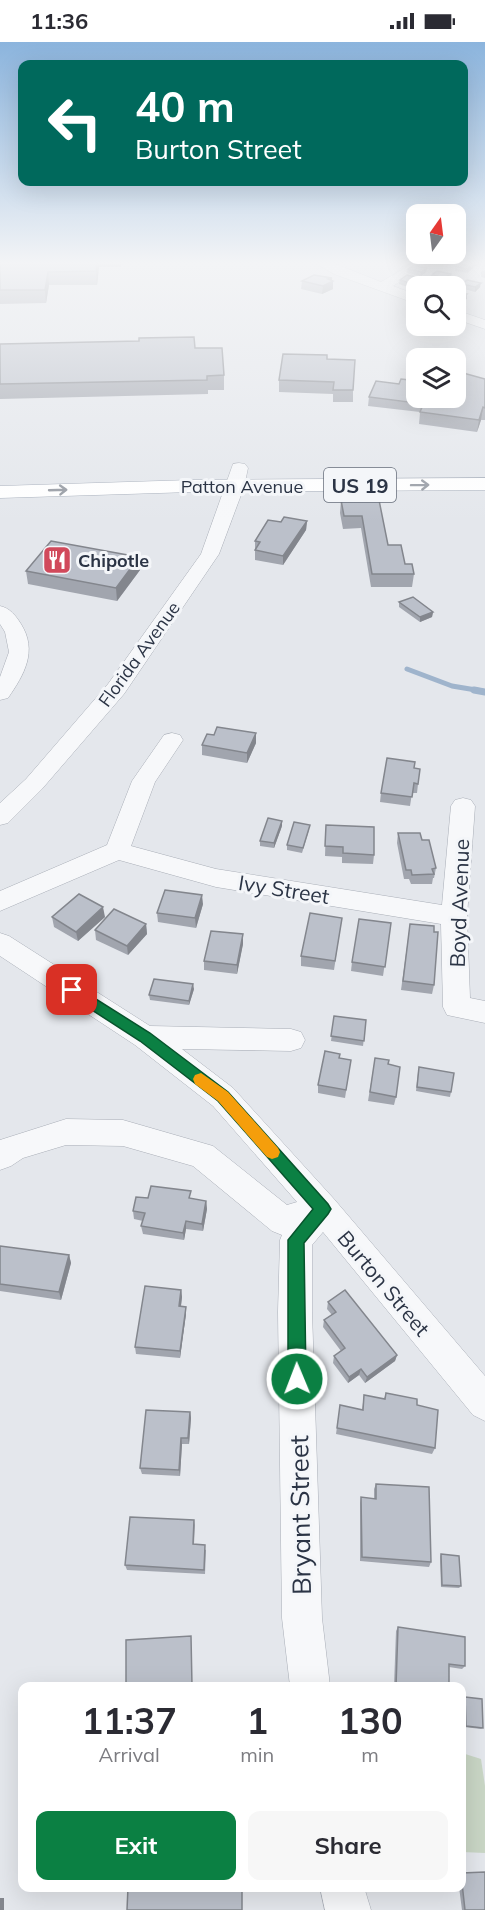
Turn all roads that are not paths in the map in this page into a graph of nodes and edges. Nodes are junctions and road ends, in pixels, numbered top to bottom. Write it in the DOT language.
graph roads {
  1 [pos="485,464"];
  2 [pos="59,470"];
  3 [pos="237,477"];
  4 [pos="485,483"];
  5 [pos="0,492"];
  6 [pos="0,612"];
  7 [pos="0,693"];
  8 [pos="172,740"];
  9 [pos="463,807"];
  10 [pos="0,817"];
  11 [pos="117,851"];
  12 [pos="0,902"];
  13 [pos="454,916"];
  14 [pos="0,943"];
  15 [pos="485,1012"];
  16 [pos="145,1037"];
  17 [pos="291,1040"];
  18 [pos="0,1157"];
  19 [pos="323,1209"];
  20 [pos="485,1403"];
  21 [pos="310,1682"];
  22 [pos="343,1892"];
  23 [pos="348,1910"];
  1 -- 3 [label="main road, Patton Avenue / US 19"];
  2 -- 3 [label="main road, Patton Avenue / US 19"];
  3 -- 4 [label="main road, Patton Avenue / US 19, one-way"];
  5 -- 3 [label="main road, Patton Avenue / US 19, one-way"];
  3 -- 10 [label="street, Florida Avenue"];
  6 -- 7 [label="street"];
  8 -- 11 [label="street"];
  9 -- 13 [label="street, Boyd Avenue"];
  11 -- 12 [label="street"];
  11 -- 13 [label="street, Ivy Street"];
  13 -- 15 [label="street, Boyd Avenue"];
  14 -- 16 [label="street, Burton Street"];
  16 -- 17 [label="street"];
  16 -- 19 [label="street, Burton Street"];
  18 -- 19 [label="street"];
  19 -- 20 [label="street, Burton Street"];
  19 -- 21 [label="street, Bryant Street"];
  22 -- 23 [label="street"];
}
